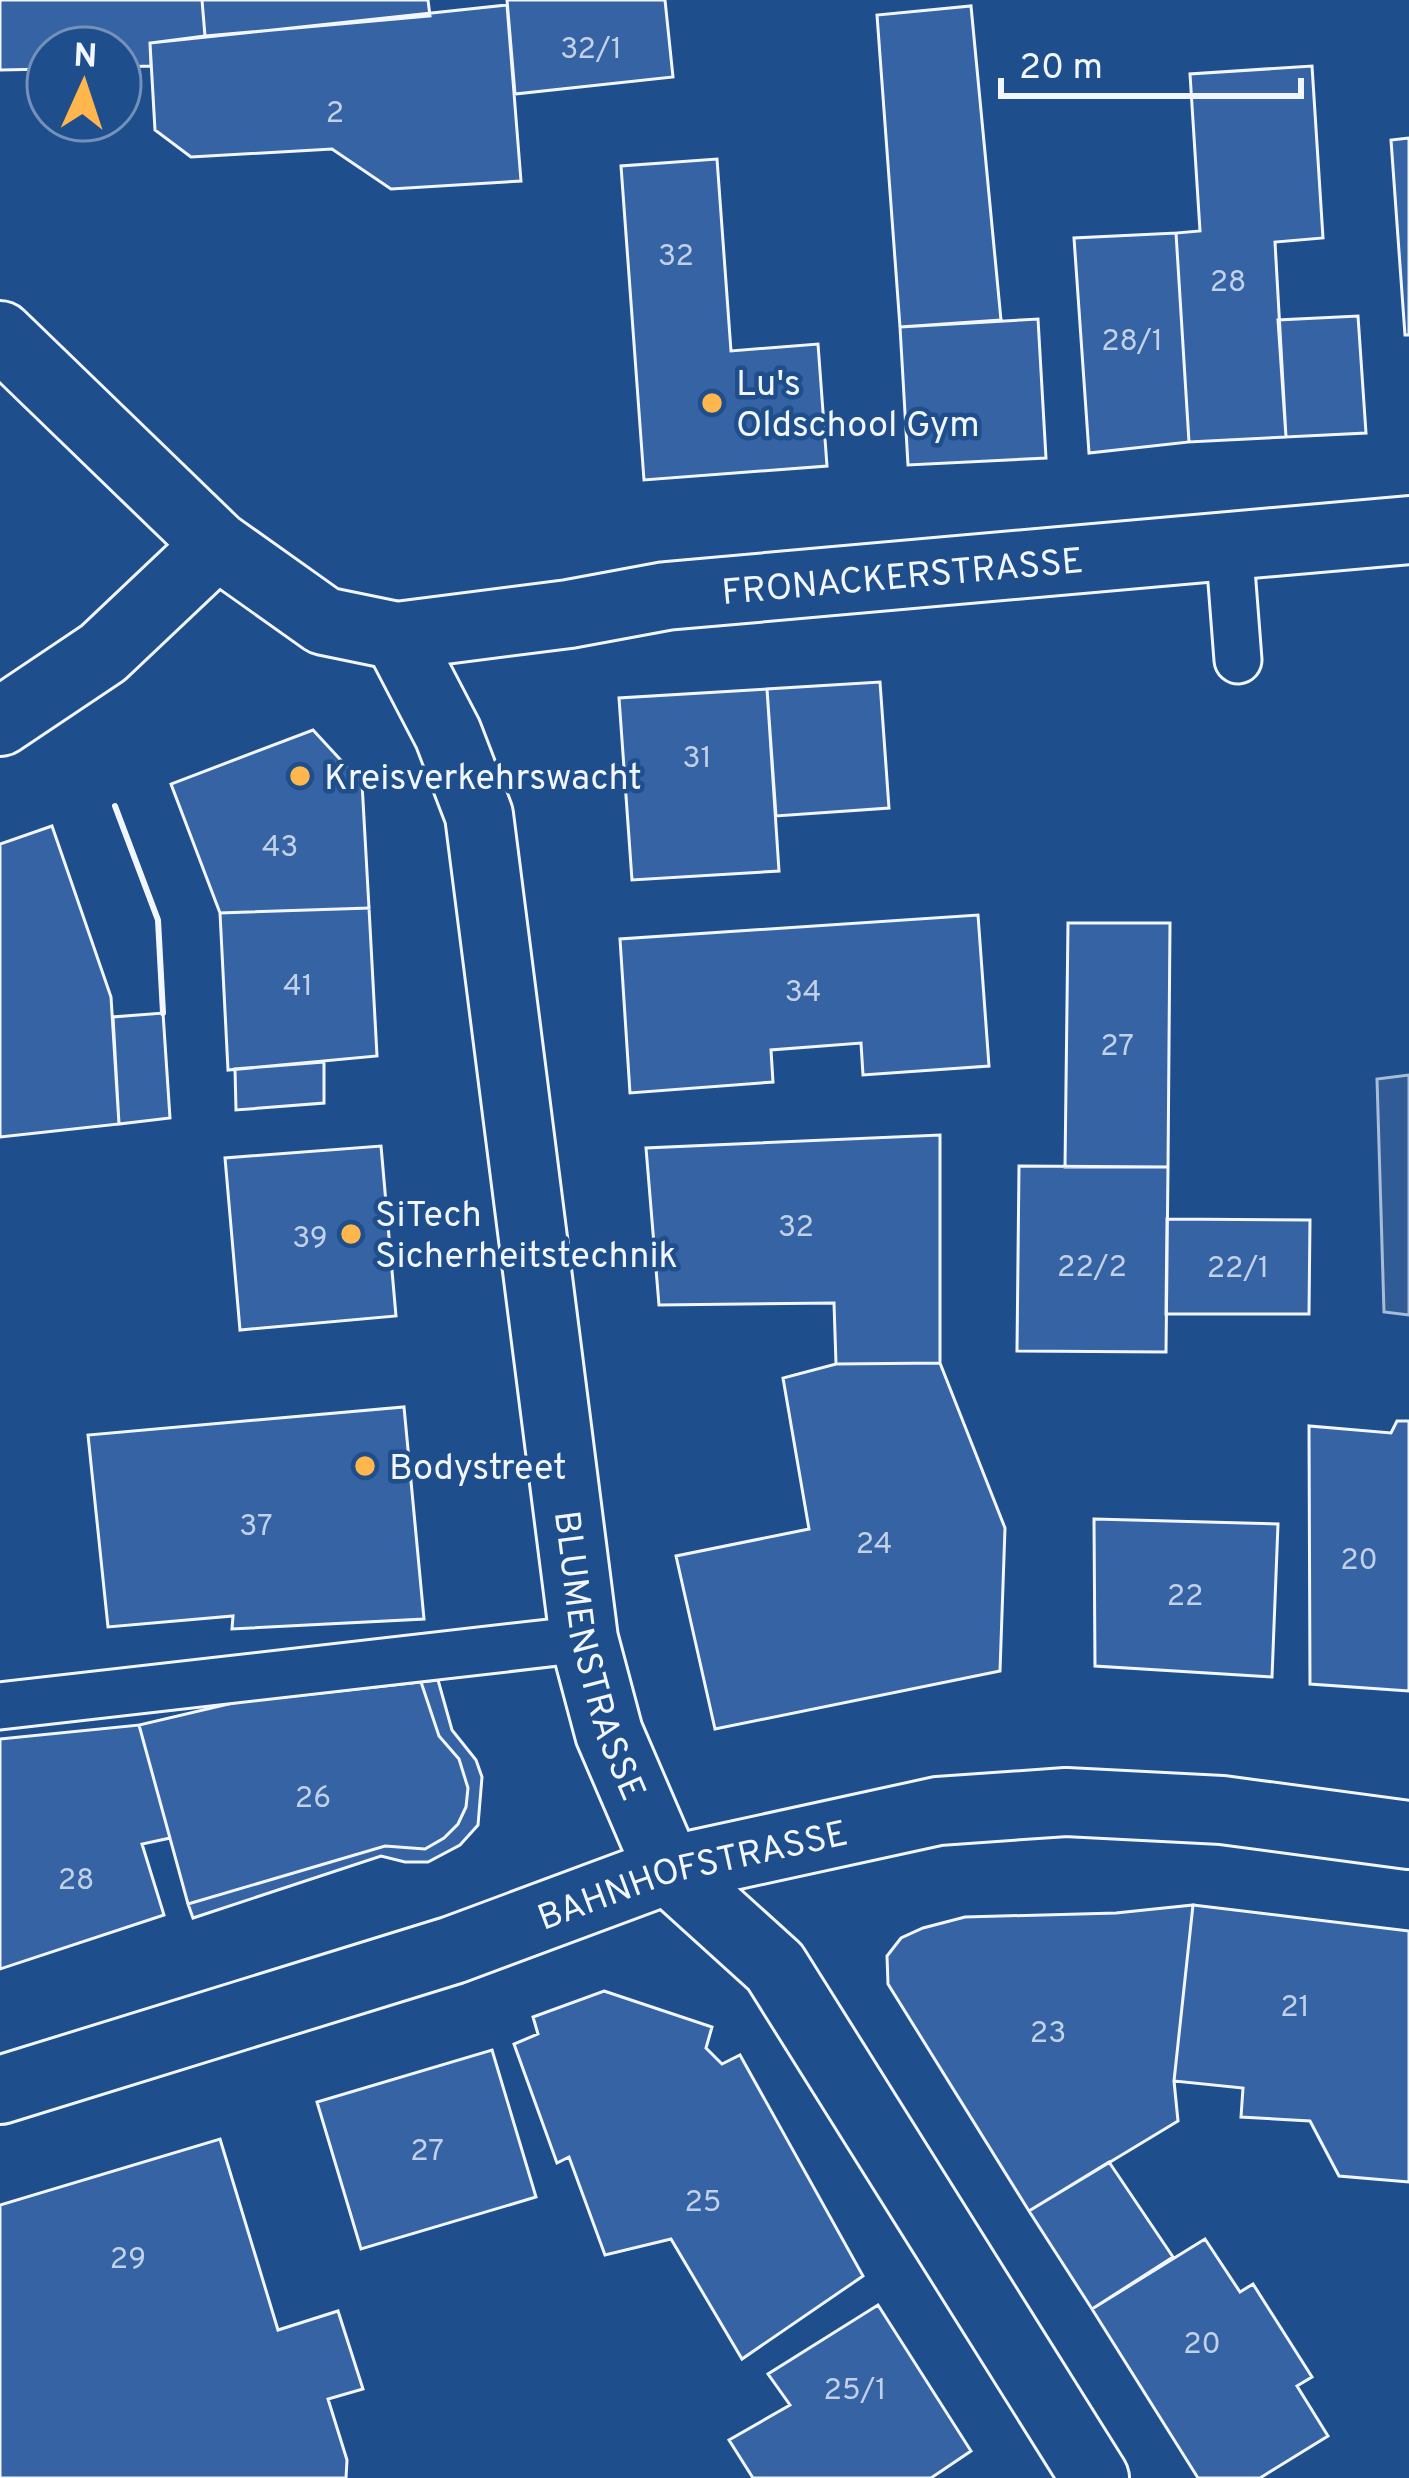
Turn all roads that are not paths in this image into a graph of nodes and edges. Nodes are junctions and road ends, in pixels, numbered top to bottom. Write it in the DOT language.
graph roads {
  1 [pos="0,335"];
  2 [pos="1409,530"];
  3 [pos="1229,544"];
  4 [pos="217,545"];
  5 [pos="398,636"];
  6 [pos="1238,661"];
  7 [pos="0,722"];
  8 [pos="584,1639"];
  9 [pos="0,1706"];
  10 [pos="1409,1835"];
  11 [pos="668,1870"];
  12 [pos="0,2090"];
  13 [pos="1095,2478"];
  1 -- 4 [label="street, FRONACKERSTRASSE"];
  2 -- 3 [label="street, FRONACKERSTRASSE"];
  3 -- 5 [label="street, FRONACKERSTRASSE"];
  3 -- 6 [label="lane"];
  4 -- 5 [label="street, FRONACKERSTRASSE"];
  4 -- 7 [label="street"];
  5 -- 8 [label="street, BLUMENSTRASSE"];
  8 -- 9 [label="lane"];
  8 -- 11 [label="street, BLUMENSTRASSE"];
  10 -- 11 [label="street, BAHNHOFSTRASSE"];
  11 -- 12 [label="street, BAHNHOFSTRASSE"];
  11 -- 13 [label="street, BLUMENSTRASSE"];
}
